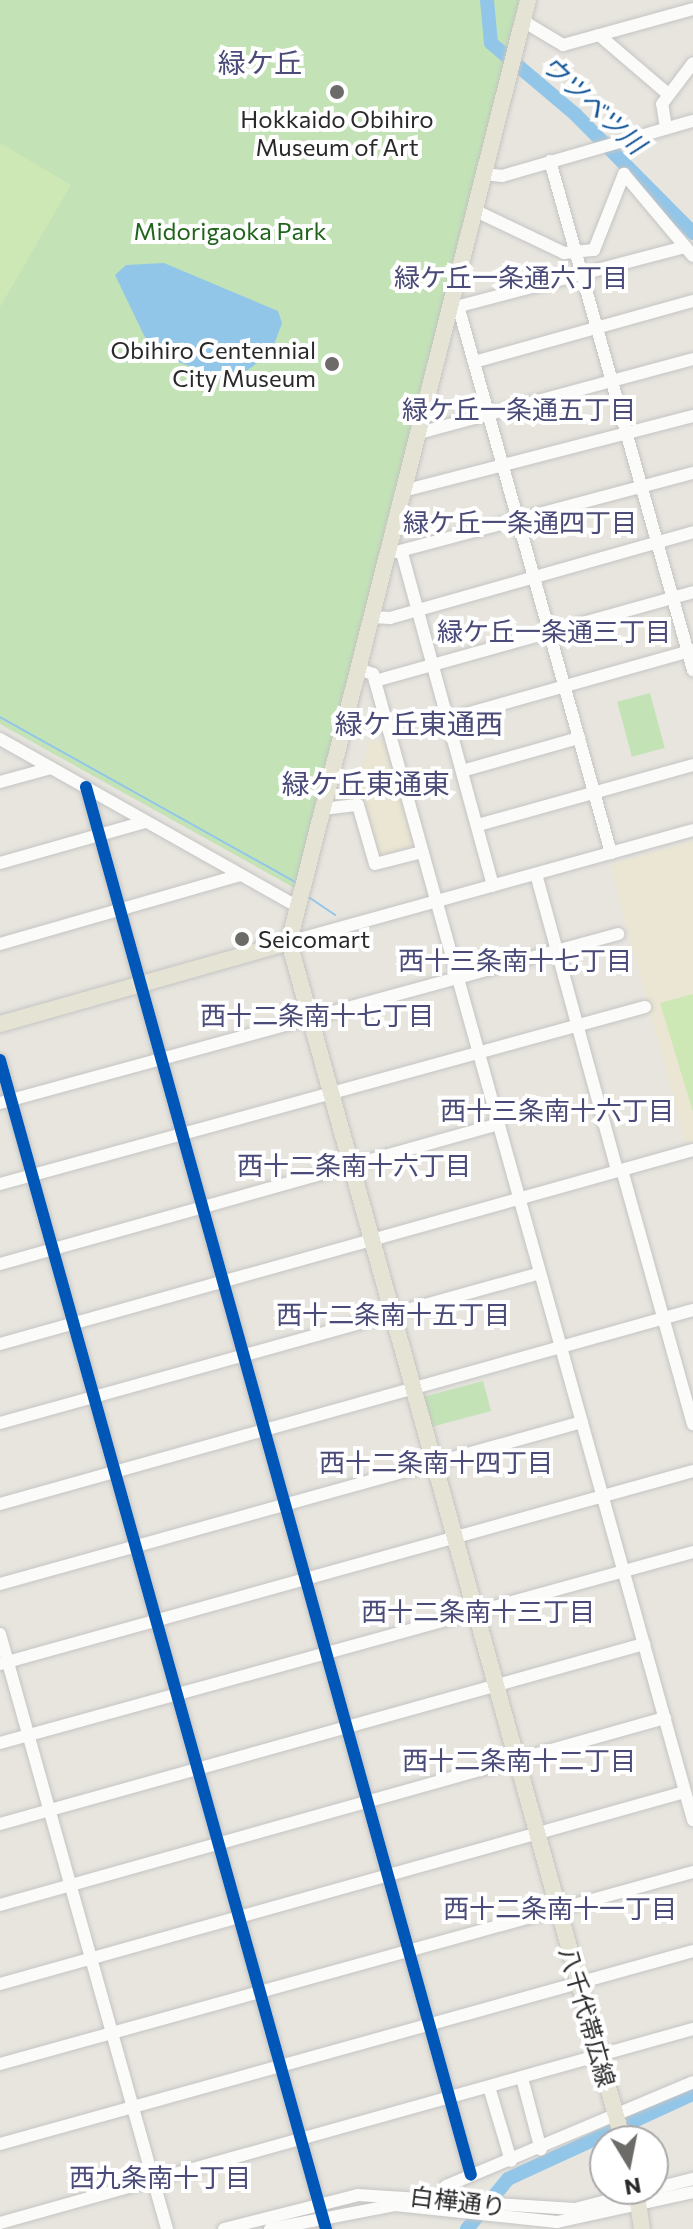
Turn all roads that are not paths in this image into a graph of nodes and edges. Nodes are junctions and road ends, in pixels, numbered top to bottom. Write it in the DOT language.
graph roads {
  1 [pos="528,0"];
  2 [pos="693,9"];
  3 [pos="523,21"];
  4 [pos="599,35"];
  5 [pos="692,67"];
  6 [pos="668,94"];
  7 [pos="693,121"];
  8 [pos="666,128"];
  9 [pos="550,161"];
  10 [pos="485,174"];
  11 [pos="476,211"];
  12 [pos="689,252"];
  13 [pos="576,253"];
  14 [pos="582,274"];
  15 [pos="693,301"];
  16 [pos="455,308"];
  17 [pos="598,329"];
  18 [pos="693,359"];
  19 [pos="474,362"];
  20 [pos="613,381"];
  21 [pos="489,415"];
  22 [pos="693,416"];
  23 [pos="419,433"];
  24 [pos="627,435"];
  25 [pos="504,469"];
  26 [pos="693,473"];
  27 [pos="642,488"];
  28 [pos="403,491"];
  29 [pos="519,522"];
  30 [pos="693,532"];
  31 [pos="657,543"];
  32 [pos="395,552"];
  33 [pos="534,576"];
  34 [pos="693,592"];
  35 [pos="672,597"];
  36 [pos="417,610"];
  37 [pos="372,617"];
  38 [pos="550,633"];
  39 [pos="690,651"];
  40 [pos="433,665"];
  41 [pos="358,669"];
  42 [pos="693,670"];
  43 [pos="375,681"];
  44 [pos="564,685"];
  45 [pos="448,719"];
  46 [pos="579,738"];
  47 [pos="0,739"];
  48 [pos="693,765"];
  49 [pos="51,768"];
  50 [pos="462,771"];
  51 [pos="0,782"];
  52 [pos="86,787"];
  53 [pos="594,793"];
  54 [pos="323,809"];
  55 [pos="145,822"];
  56 [pos="478,825"];
  57 [pos="693,830"];
  58 [pos="98,836"];
  59 [pos="422,852"];
  60 [pos="611,853"];
  61 [pos="0,863"];
  62 [pos="536,874"];
  63 [pos="240,875"];
  64 [pos="493,886"];
  65 [pos="437,901"];
  66 [pos="298,907"];
  67 [pos="119,910"];
  68 [pos="618,934"];
  69 [pos="289,942"];
  70 [pos="0,944"];
  71 [pos="557,950"];
  72 [pos="458,976"];
  73 [pos="139,986"];
  74 [pos="645,1007"];
  75 [pos="309,1017"];
  76 [pos="0,1024"];
  77 [pos="579,1024"];
  78 [pos="478,1050"];
  79 [pos="160,1059"];
  80 [pos="0,1060"];
  81 [pos="329,1091"];
  82 [pos="6,1102"];
  83 [pos="499,1124"];
  84 [pos="180,1133"];
  85 [pos="693,1150"];
  86 [pos="351,1165"];
  87 [pos="620,1170"];
  88 [pos="32,1174"];
  89 [pos="0,1184"];
  90 [pos="519,1198"];
  91 [pos="201,1207"];
  92 [pos="371,1239"];
  93 [pos="53,1249"];
  94 [pos="0,1264"];
  95 [pos="540,1273"];
  96 [pos="222,1281"];
  97 [pos="693,1310"];
  98 [pos="392,1315"];
  99 [pos="663,1319"];
  100 [pos="73,1323"];
  101 [pos="0,1344"];
  102 [pos="561,1348"];
  103 [pos="243,1356"];
  104 [pos="412,1389"];
  105 [pos="94,1397"];
  106 [pos="582,1422"];
  107 [pos="0,1423"];
  108 [pos="693,1424"];
  109 [pos="264,1430"];
  110 [pos="433,1462"];
  111 [pos="115,1471"];
  112 [pos="693,1471"];
  113 [pos="602,1497"];
  114 [pos="0,1504"];
  115 [pos="285,1504"];
  116 [pos="454,1537"];
  117 [pos="136,1546"];
  118 [pos="693,1552"];
  119 [pos="624,1572"];
  120 [pos="306,1579"];
  121 [pos="0,1584"];
  122 [pos="475,1611"];
  123 [pos="156,1620"];
  124 [pos="0,1634"];
  125 [pos="644,1644"];
  126 [pos="326,1654"];
  127 [pos="4,1663"];
  128 [pos="496,1686"];
  129 [pos="177,1693"];
  130 [pos="665,1718"];
  131 [pos="347,1728"];
  132 [pos="29,1735"];
  133 [pos="0,1743"];
  134 [pos="517,1760"];
  135 [pos="198,1769"];
  136 [pos="687,1788"];
  137 [pos="367,1801"];
  138 [pos="49,1811"];
  139 [pos="693,1820"];
  140 [pos="0,1824"];
  141 [pos="538,1833"];
  142 [pos="218,1842"];
  143 [pos="693,1872"];
  144 [pos="387,1876"];
  145 [pos="70,1885"];
  146 [pos="0,1905"];
  147 [pos="558,1909"];
  148 [pos="240,1917"];
  149 [pos="409,1949"];
  150 [pos="693,1951"];
  151 [pos="90,1958"];
  152 [pos="578,1983"];
  153 [pos="0,1984"];
  154 [pos="260,1991"];
  155 [pos="429,2025"];
  156 [pos="693,2029"];
  157 [pos="111,2031"];
  158 [pos="599,2056"];
  159 [pos="0,2064"];
  160 [pos="281,2067"];
  161 [pos="522,2078"];
  162 [pos="693,2082"];
  163 [pos="489,2087"];
  164 [pos="451,2098"];
  165 [pos="132,2107"];
  166 [pos="617,2119"];
  167 [pos="619,2125"];
  168 [pos="302,2141"];
  169 [pos="0,2144"];
  170 [pos="541,2150"];
  171 [pos="511,2161"];
  172 [pos="471,2175"];
  173 [pos="693,2179"];
  174 [pos="154,2181"];
  175 [pos="669,2188"];
  176 [pos="693,2192"];
  177 [pos="669,2195"];
  178 [pos="440,2198"];
  179 [pos="609,2205"];
  180 [pos="628,2205"];
  181 [pos="640,2205"];
  182 [pos="642,2205"];
  183 [pos="468,2207"];
  184 [pos="321,2208"];
  185 [pos="533,2220"];
  186 [pos="0,2222"];
  187 [pos="595,2223"];
  188 [pos="2,2229"];
  189 [pos="167,2229"];
  190 [pos="224,2229"];
  191 [pos="270,2229"];
  192 [pos="326,2229"];
  193 [pos="642,2229"];
  194 [pos="652,2229"];
  1 -- 3 [label="main road"];
  2 -- 4 [label="street"];
  3 -- 4 [label="street"];
  3 -- 10 [label="main road"];
  4 -- 6 [label="street"];
  5 -- 6 [label="street"];
  6 -- 8 [label="street"];
  7 -- 8 [label="street"];
  8 -- 9 [label="street"];
  9 -- 10 [label="street"];
  9 -- 13 [label="street"];
  10 -- 11 [label="main road"];
  11 -- 13 [label="street"];
  11 -- 16 [label="main road"];
  12 -- 13 [label="street"];
  12 -- 14 [label="street"];
  13 -- 14 [label="street"];
  14 -- 16 [label="street"];
  14 -- 17 [label="street"];
  15 -- 17 [label="street"];
  16 -- 19 [label="street"];
  16 -- 23 [label="main road"];
  17 -- 19 [label="street"];
  17 -- 20 [label="street"];
  18 -- 20 [label="street"];
  19 -- 21 [label="street"];
  20 -- 21 [label="street"];
  20 -- 24 [label="street"];
  21 -- 23 [label="street"];
  21 -- 25 [label="street"];
  22 -- 24 [label="street"];
  23 -- 28 [label="main road"];
  24 -- 25 [label="street"];
  24 -- 27 [label="street"];
  25 -- 28 [label="street"];
  25 -- 29 [label="street"];
  26 -- 27 [label="street"];
  27 -- 29 [label="street"];
  27 -- 31 [label="street"];
  28 -- 32 [label="main road"];
  29 -- 32 [label="street"];
  29 -- 33 [label="street"];
  30 -- 31 [label="street"];
  31 -- 33 [label="street"];
  31 -- 35 [label="street"];
  32 -- 36 [label="street"];
  32 -- 37 [label="main road"];
  33 -- 36 [label="street"];
  33 -- 38 [label="street"];
  34 -- 35 [label="street"];
  35 -- 38 [label="street"];
  35 -- 39 [label="street"];
  36 -- 37 [label="street"];
  36 -- 40 [label="street"];
  37 -- 41 [label="main road"];
  38 -- 40 [label="street"];
  38 -- 44 [label="street"];
  39 -- 42 [label="street"];
  39 -- 44 [label="street"];
  40 -- 43 [label="street"];
  40 -- 45 [label="street"];
  41 -- 43 [label="street"];
  41 -- 54 [label="main road"];
  43 -- 59 [label="street"];
  44 -- 45 [label="street"];
  44 -- 46 [label="street"];
  45 -- 50 [label="street"];
  46 -- 50 [label="street"];
  46 -- 53 [label="street"];
  47 -- 49 [label="street"];
  48 -- 53 [label="street"];
  49 -- 51 [label="street"];
  49 -- 52 [label="street"];
  50 -- 56 [label="street"];
  52 -- 55 [label="street"];
  52 -- 58 [label="street"];
  53 -- 56 [label="street"];
  53 -- 60 [label="street"];
  54 -- 59 [label="street"];
  54 -- 66 [label="main road"];
  55 -- 58 [label="street"];
  55 -- 63 [label="street"];
  56 -- 64 [label="street"];
  57 -- 60 [label="street"];
  58 -- 61 [label="street"];
  58 -- 67 [label="street"];
  59 -- 65 [label="street"];
  60 -- 62 [label="street"];
  62 -- 64 [label="street"];
  62 -- 71 [label="street"];
  63 -- 66 [label="street"];
  63 -- 67 [label="street"];
  64 -- 65 [label="street"];
  65 -- 69 [label="street"];
  65 -- 72 [label="street"];
  66 -- 69 [label="main road"];
  67 -- 70 [label="street"];
  67 -- 73 [label="street"];
  68 -- 71 [label="street"];
  69 -- 73 [label="main road"];
  69 -- 75 [label="main road, 八千代帯広線"];
  71 -- 72 [label="street"];
  71 -- 77 [label="street"];
  72 -- 75 [label="street"];
  72 -- 78 [label="street"];
  73 -- 76 [label="main road"];
  73 -- 79 [label="street"];
  74 -- 77 [label="street"];
  75 -- 79 [label="street"];
  75 -- 81 [label="main road, 八千代帯広線"];
  77 -- 78 [label="street"];
  77 -- 87 [label="street"];
  78 -- 81 [label="street"];
  78 -- 83 [label="street"];
  79 -- 82 [label="street"];
  79 -- 84 [label="street"];
  80 -- 82 [label="street"];
  81 -- 84 [label="street"];
  81 -- 86 [label="main road, 八千代帯広線"];
  82 -- 88 [label="street"];
  83 -- 86 [label="street"];
  83 -- 90 [label="street"];
  84 -- 88 [label="street"];
  84 -- 91 [label="street"];
  85 -- 87 [label="street"];
  86 -- 91 [label="street"];
  86 -- 92 [label="main road, 八千代帯広線"];
  87 -- 90 [label="street"];
  87 -- 99 [label="street"];
  88 -- 89 [label="street"];
  88 -- 93 [label="street"];
  90 -- 92 [label="street"];
  90 -- 95 [label="street"];
  91 -- 93 [label="street"];
  91 -- 96 [label="street"];
  92 -- 96 [label="street"];
  92 -- 98 [label="main road, 八千代帯広線"];
  93 -- 94 [label="street"];
  93 -- 100 [label="street"];
  95 -- 98 [label="street"];
  95 -- 102 [label="street"];
  96 -- 100 [label="street"];
  96 -- 103 [label="street"];
  97 -- 99 [label="street"];
  98 -- 103 [label="street"];
  98 -- 104 [label="main road, 八千代帯広線"];
  99 -- 102 [label="street"];
  99 -- 108 [label="street"];
  100 -- 101 [label="street"];
  100 -- 105 [label="street"];
  102 -- 104 [label="street"];
  102 -- 106 [label="street"];
  103 -- 105 [label="street"];
  103 -- 109 [label="street"];
  104 -- 109 [label="street"];
  104 -- 110 [label="main road, 八千代帯広線"];
  105 -- 107 [label="street"];
  105 -- 111 [label="street"];
  106 -- 110 [label="street"];
  106 -- 113 [label="street"];
  109 -- 111 [label="street"];
  109 -- 115 [label="street"];
  110 -- 115 [label="street"];
  110 -- 116 [label="main road, 八千代帯広線"];
  111 -- 114 [label="street"];
  111 -- 117 [label="street"];
  112 -- 113 [label="street"];
  113 -- 116 [label="street"];
  113 -- 119 [label="street"];
  115 -- 117 [label="street"];
  115 -- 120 [label="street"];
  116 -- 120 [label="street"];
  116 -- 122 [label="main road, 八千代帯広線"];
  117 -- 121 [label="street"];
  117 -- 123 [label="street"];
  118 -- 119 [label="street"];
  119 -- 122 [label="street"];
  119 -- 125 [label="street"];
  120 -- 123 [label="street"];
  120 -- 126 [label="street"];
  122 -- 126 [label="street"];
  122 -- 128 [label="main road, 八千代帯広線"];
  123 -- 127 [label="street"];
  123 -- 129 [label="street"];
  124 -- 127 [label="street"];
  125 -- 128 [label="street"];
  125 -- 130 [label="street"];
  126 -- 129 [label="street"];
  126 -- 131 [label="street"];
  127 -- 132 [label="street"];
  128 -- 131 [label="street"];
  128 -- 134 [label="main road, 八千代帯広線"];
  129 -- 132 [label="street"];
  129 -- 135 [label="street"];
  130 -- 134 [label="street"];
  130 -- 136 [label="street"];
  131 -- 135 [label="street"];
  131 -- 137 [label="street"];
  132 -- 133 [label="street"];
  132 -- 138 [label="street"];
  134 -- 137 [label="street"];
  134 -- 141 [label="main road, 八千代帯広線"];
  135 -- 138 [label="street"];
  135 -- 142 [label="street"];
  136 -- 139 [label="street"];
  136 -- 141 [label="street"];
  137 -- 142 [label="street"];
  137 -- 144 [label="street"];
  138 -- 140 [label="street"];
  138 -- 145 [label="street"];
  141 -- 144 [label="street"];
  141 -- 147 [label="main road, 八千代帯広線"];
  142 -- 145 [label="street"];
  142 -- 148 [label="street"];
  143 -- 147 [label="street"];
  144 -- 148 [label="street"];
  144 -- 149 [label="street"];
  145 -- 146 [label="street"];
  145 -- 151 [label="street"];
  147 -- 149 [label="street"];
  147 -- 152 [label="main road, 八千代帯広線"];
  148 -- 151 [label="street"];
  148 -- 154 [label="street"];
  149 -- 154 [label="street"];
  149 -- 155 [label="street"];
  150 -- 152 [label="street"];
  151 -- 153 [label="street"];
  151 -- 157 [label="street"];
  152 -- 155 [label="street"];
  152 -- 158 [label="main road, 八千代帯広線"];
  154 -- 157 [label="street"];
  154 -- 160 [label="street"];
  155 -- 160 [label="street"];
  155 -- 164 [label="street"];
  156 -- 158 [label="street"];
  157 -- 159 [label="street"];
  157 -- 165 [label="street"];
  158 -- 161 [label="street"];
  158 -- 166 [label="main road, 八千代帯広線"];
  160 -- 165 [label="street"];
  160 -- 168 [label="street"];
  161 -- 163 [label="street"];
  161 -- 170 [label="street"];
  162 -- 166 [label="street"];
  163 -- 164 [label="street"];
  163 -- 171 [label="street"];
  164 -- 168 [label="street"];
  164 -- 172 [label="street"];
  165 -- 169 [label="street"];
  165 -- 174 [label="street"];
  166 -- 167 [label="main road, 八千代帯広線"];
  166 -- 170 [label="street"];
  168 -- 174 [label="street"];
  168 -- 184 [label="street"];
  170 -- 171 [label="street"];
  171 -- 172 [label="street"];
  172 -- 178 [label="street"];
  173 -- 175 [label="street, 白樺通り"];
  174 -- 186 [label="street"];
  174 -- 189 [label="street"];
  176 -- 177 [label="street, 白樺通り"];
  178 -- 183 [label="street, 白樺通り"];
  178 -- 184 [label="street, 白樺通り"];
  179 -- 185 [label="street, 白樺通り"];
  180 -- 187 [label="street, 白樺通り"];
  181 -- 193 [label="main road"];
  182 -- 194 [label="main road"];
  183 -- 184 [label="street"];
  183 -- 185 [label="street, 白樺通り"];
  183 -- 185 [label="street, 白樺通り"];
  184 -- 190 [label="street, 白樺通り"];
  184 -- 191 [label="street"];
  184 -- 192 [label="street"];
  185 -- 187 [label="street, 白樺通り"];
  186 -- 188 [label="street"];
}
